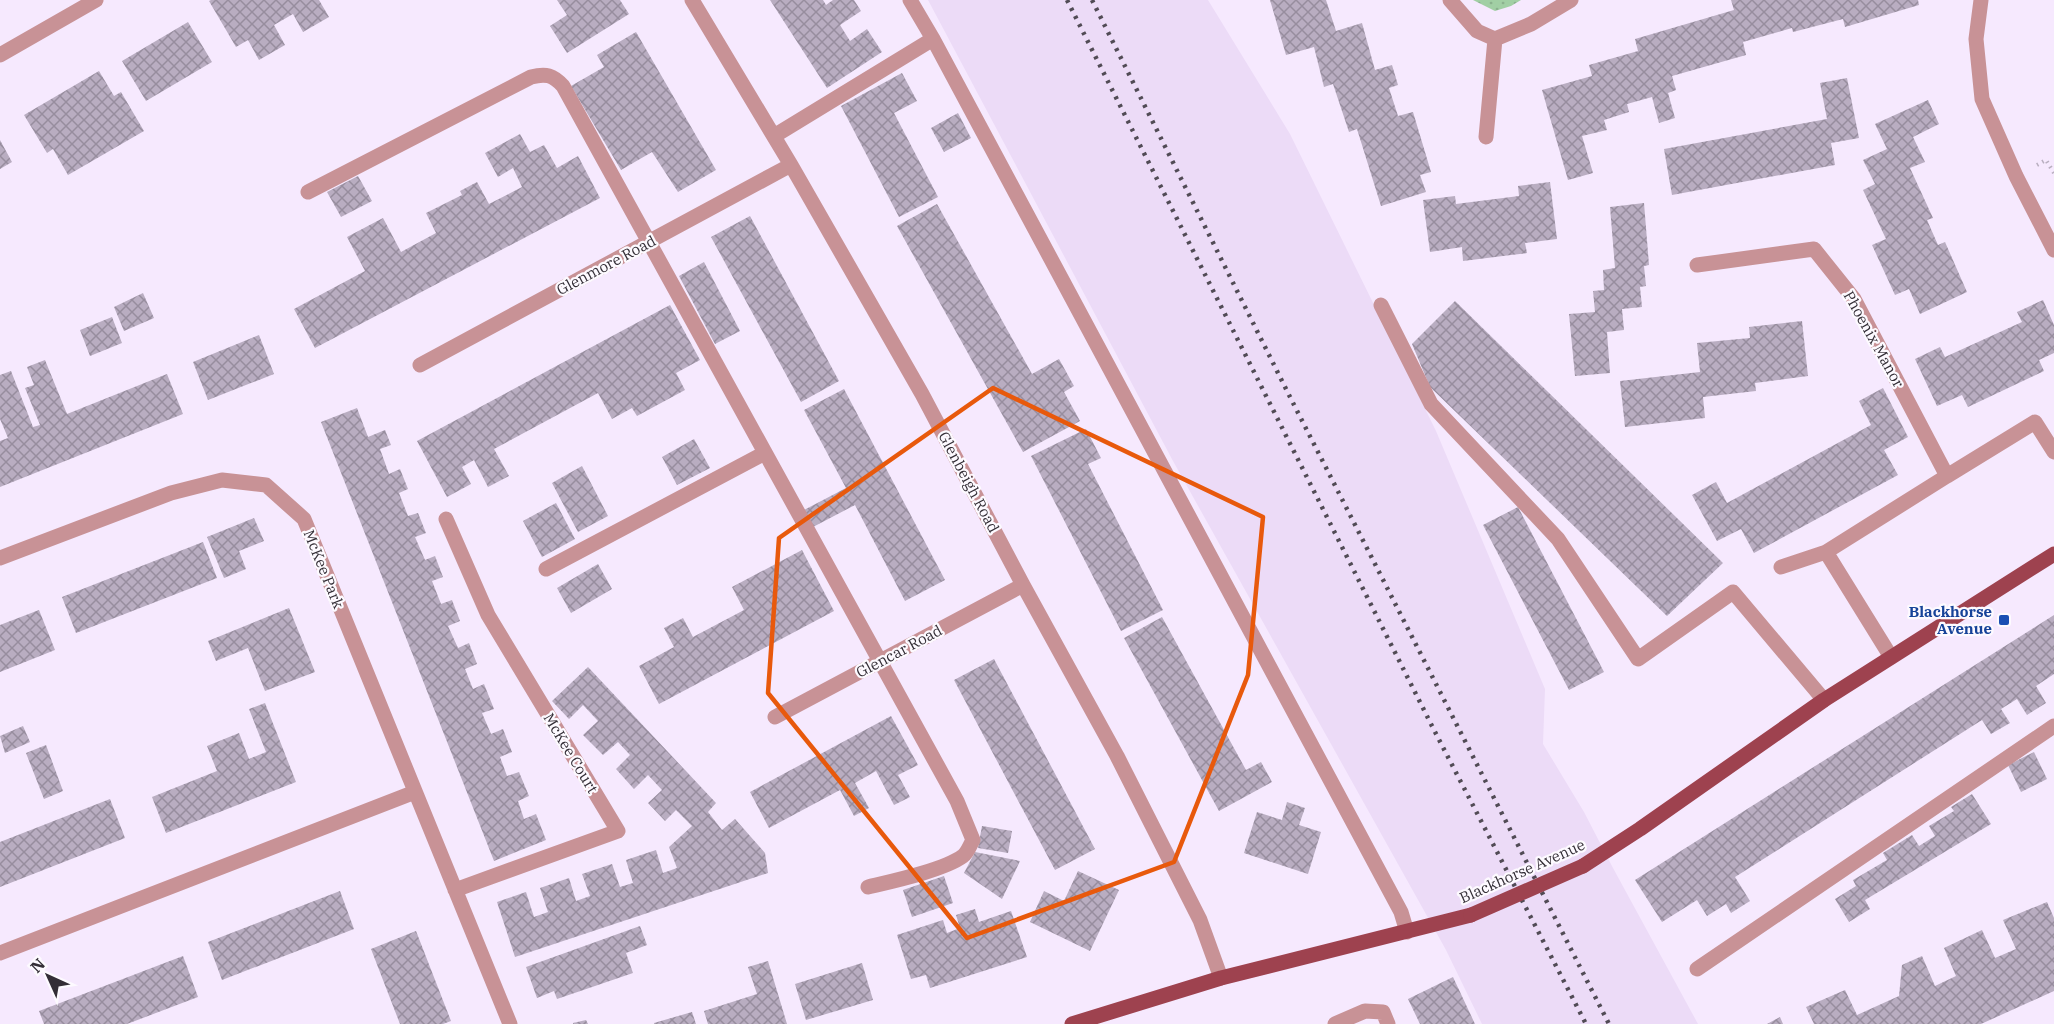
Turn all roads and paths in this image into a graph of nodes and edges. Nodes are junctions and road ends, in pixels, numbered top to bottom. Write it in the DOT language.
graph roads {
  1 [pos="96,0"];
  2 [pos="692,0"];
  3 [pos="910,0"];
  4 [pos="1450,0"];
  5 [pos="1571,0"];
  6 [pos="1981,0"];
  7 [pos="933,39"];
  8 [pos="1495,39"];
  9 [pos="0,55"];
  10 [pos="774,136"];
  11 [pos="1486,138"];
  12 [pos="791,165"];
  13 [pos="308,192"];
  14 [pos="650,242"];
  15 [pos="2054,250"];
  16 [pos="1697,265"];
  17 [pos="1381,304"];
  18 [pos="420,365"];
  19 [pos="2054,452"];
  20 [pos="765,453"];
  21 [pos="1947,476"];
  22 [pos="446,519"];
  23 [pos="1826,552"];
  24 [pos="2054,554"];
  25 [pos="0,558"];
  26 [pos="1781,567"];
  27 [pos="546,570"];
  28 [pos="1023,585"];
  29 [pos="1891,657"];
  30 [pos="880,661"];
  31 [pos="1824,700"];
  32 [pos="775,717"];
  33 [pos="2054,726"];
  34 [pos="415,792"];
  35 [pos="868,888"];
  36 [pos="455,890"];
  37 [pos="1407,932"];
  38 [pos="0,953"];
  39 [pos="1696,969"];
  40 [pos="1221,978"];
  41 [pos="510,1024"];
  42 [pos="1072,1024"];
  43 [pos="1335,1024"];
  44 [pos="1388,1024"];
  1 -- 9 [label="street"];
  2 -- 10 [label="street, Glenbeigh Road"];
  3 -- 7 [label="street"];
  4 -- 8 [label="street"];
  5 -- 8 [label="street"];
  6 -- 15 [label="street"];
  7 -- 10 [label="street"];
  7 -- 37 [label="street"];
  8 -- 11 [label="street"];
  10 -- 12 [label="street, Glenbeigh Road"];
  12 -- 14 [label="street, Glenmore Road"];
  12 -- 28 [label="street, Glenbeigh Road"];
  13 -- 14 [label="street"];
  14 -- 18 [label="street, Glenmore Road"];
  14 -- 20 [label="street"];
  16 -- 21 [label="street, Phoenix Manor"];
  17 -- 31 [label="street"];
  19 -- 21 [label="street"];
  20 -- 27 [label="street"];
  20 -- 30 [label="street"];
  21 -- 23 [label="street"];
  22 -- 36 [label="street, McKee Court"];
  23 -- 26 [label="street"];
  23 -- 29 [label="street"];
  24 -- 29 [label="main road, Blackhorse Avenue"];
  25 -- 34 [label="street, McKee Park"];
  28 -- 30 [label="street, Glencar Road"];
  28 -- 40 [label="street, Glenbeigh Road"];
  29 -- 31 [label="main road, Blackhorse Avenue"];
  30 -- 32 [label="street, Glencar Road"];
  30 -- 35 [label="street"];
  31 -- 37 [label="main road, Blackhorse Avenue, bridge"];
  33 -- 39 [label="street"];
  34 -- 36 [label="street, McKee Park"];
  34 -- 38 [label="street"];
  36 -- 41 [label="street, McKee Park"];
  37 -- 40 [label="main road, Blackhorse Avenue"];
  40 -- 42 [label="main road, Blackhorse Avenue"];
  43 -- 44 [label="street"];
}
